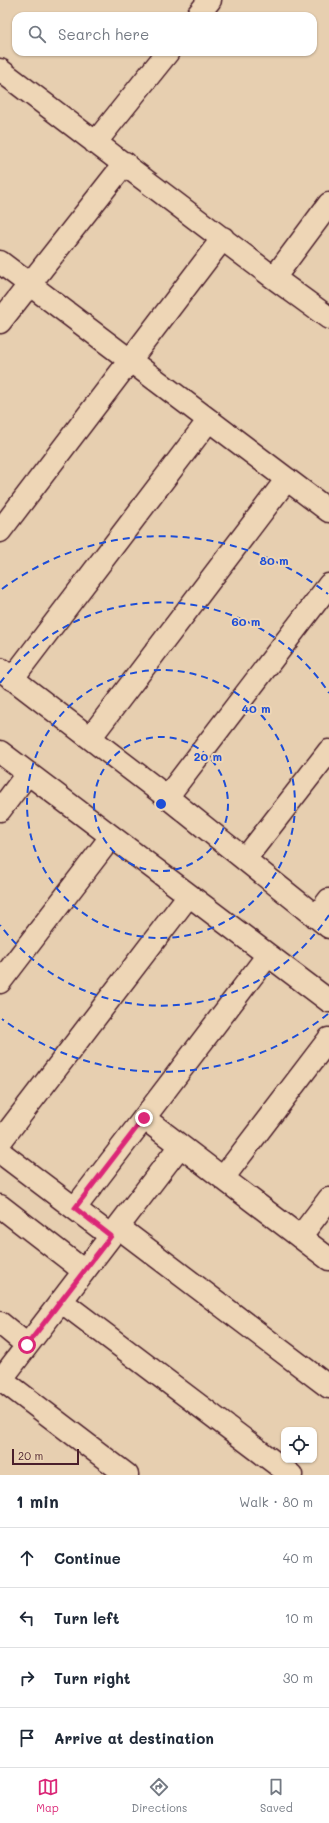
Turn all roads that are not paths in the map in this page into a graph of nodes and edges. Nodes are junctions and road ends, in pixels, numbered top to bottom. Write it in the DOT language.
graph roads {
  1 [pos="210,0"];
  2 [pos="200,12"];
  3 [pos="165,56"];
  4 [pos="0,70"];
  5 [pos="95,143"];
  6 [pos="124,163"];
  7 [pos="329,204"];
  8 [pos="223,238"];
  9 [pos="0,262"];
  10 [pos="274,278"];
  11 [pos="29,284"];
  12 [pos="329,318"];
  13 [pos="0,322"];
  14 [pos="130,360"];
  15 [pos="209,420"];
  16 [pos="287,479"];
  17 [pos="329,511"];
  18 [pos="0,531"];
  19 [pos="329,585"];
  20 [pos="6,674"];
  21 [pos="90,738"];
  22 [pos="329,750"];
  23 [pos="0,752"];
  24 [pos="28,773"];
  25 [pos="167,796"];
  26 [pos="0,810"];
  27 [pos="111,836"];
  28 [pos="245,859"];
  29 [pos="189,895"];
  30 [pos="329,900"];
  31 [pos="323,922"];
  32 [pos="268,955"];
  33 [pos="0,982"];
  34 [pos="329,1001"];
  35 [pos="329,1039"];
  36 [pos="144,1118"];
  37 [pos="0,1142"];
  38 [pos="180,1146"];
  39 [pos="0,1152"];
  40 [pos="223,1178"];
  41 [pos="329,1199"];
  42 [pos="0,1206"];
  43 [pos="75,1208"];
  44 [pos="115,1231"];
  45 [pos="300,1236"];
  46 [pos="329,1258"];
  47 [pos="84,1271"];
  48 [pos="61,1301"];
  49 [pos="0,1323"];
  50 [pos="27,1345"];
  51 [pos="1,1380"];
  52 [pos="329,1387"];
  53 [pos="127,1475"];
  54 [pos="291,1475"];
  1 -- 2 [label="street"];
  3 -- 5 [label="street"];
  4 -- 5 [label="street"];
  5 -- 6 [label="street"];
  6 -- 8 [label="street"];
  6 -- 11 [label="street"];
  7 -- 10 [label="street"];
  8 -- 10 [label="street"];
  8 -- 14 [label="street"];
  9 -- 11 [label="street"];
  10 -- 12 [label="street"];
  11 -- 13 [label="street"];
  11 -- 14 [label="street"];
  14 -- 15 [label="street"];
  14 -- 18 [label="street"];
  15 -- 16 [label="street"];
  15 -- 20 [label="street"];
  16 -- 17 [label="street"];
  16 -- 21 [label="street"];
  19 -- 25 [label="street"];
  20 -- 21 [label="street"];
  21 -- 25 [label="street"];
  22 -- 28 [label="street"];
  23 -- 24 [label="street"];
  24 -- 26 [label="street"];
  24 -- 27 [label="street"];
  25 -- 28 [label="street"];
  27 -- 29 [label="street"];
  27 -- 33 [label="street"];
  28 -- 31 [label="street"];
  29 -- 32 [label="street"];
  29 -- 37 [label="street"];
  30 -- 31 [label="street"];
  32 -- 34 [label="street"];
  32 -- 36 [label="street"];
  35 -- 40 [label="street"];
  36 -- 38 [label="street"];
  36 -- 43 [label="street"];
  38 -- 40 [label="street"];
  38 -- 44 [label="street"];
  39 -- 43 [label="street"];
  40 -- 45 [label="street"];
  41 -- 45 [label="street"];
  42 -- 47 [label="street"];
  43 -- 44 [label="street"];
  44 -- 47 [label="street"];
  44 -- 52 [label="street"];
  45 -- 46 [label="street"];
  47 -- 48 [label="street"];
  48 -- 50 [label="street"];
  48 -- 54 [label="street"];
  49 -- 50 [label="street"];
  50 -- 51 [label="street"];
  51 -- 53 [label="street"];
}
